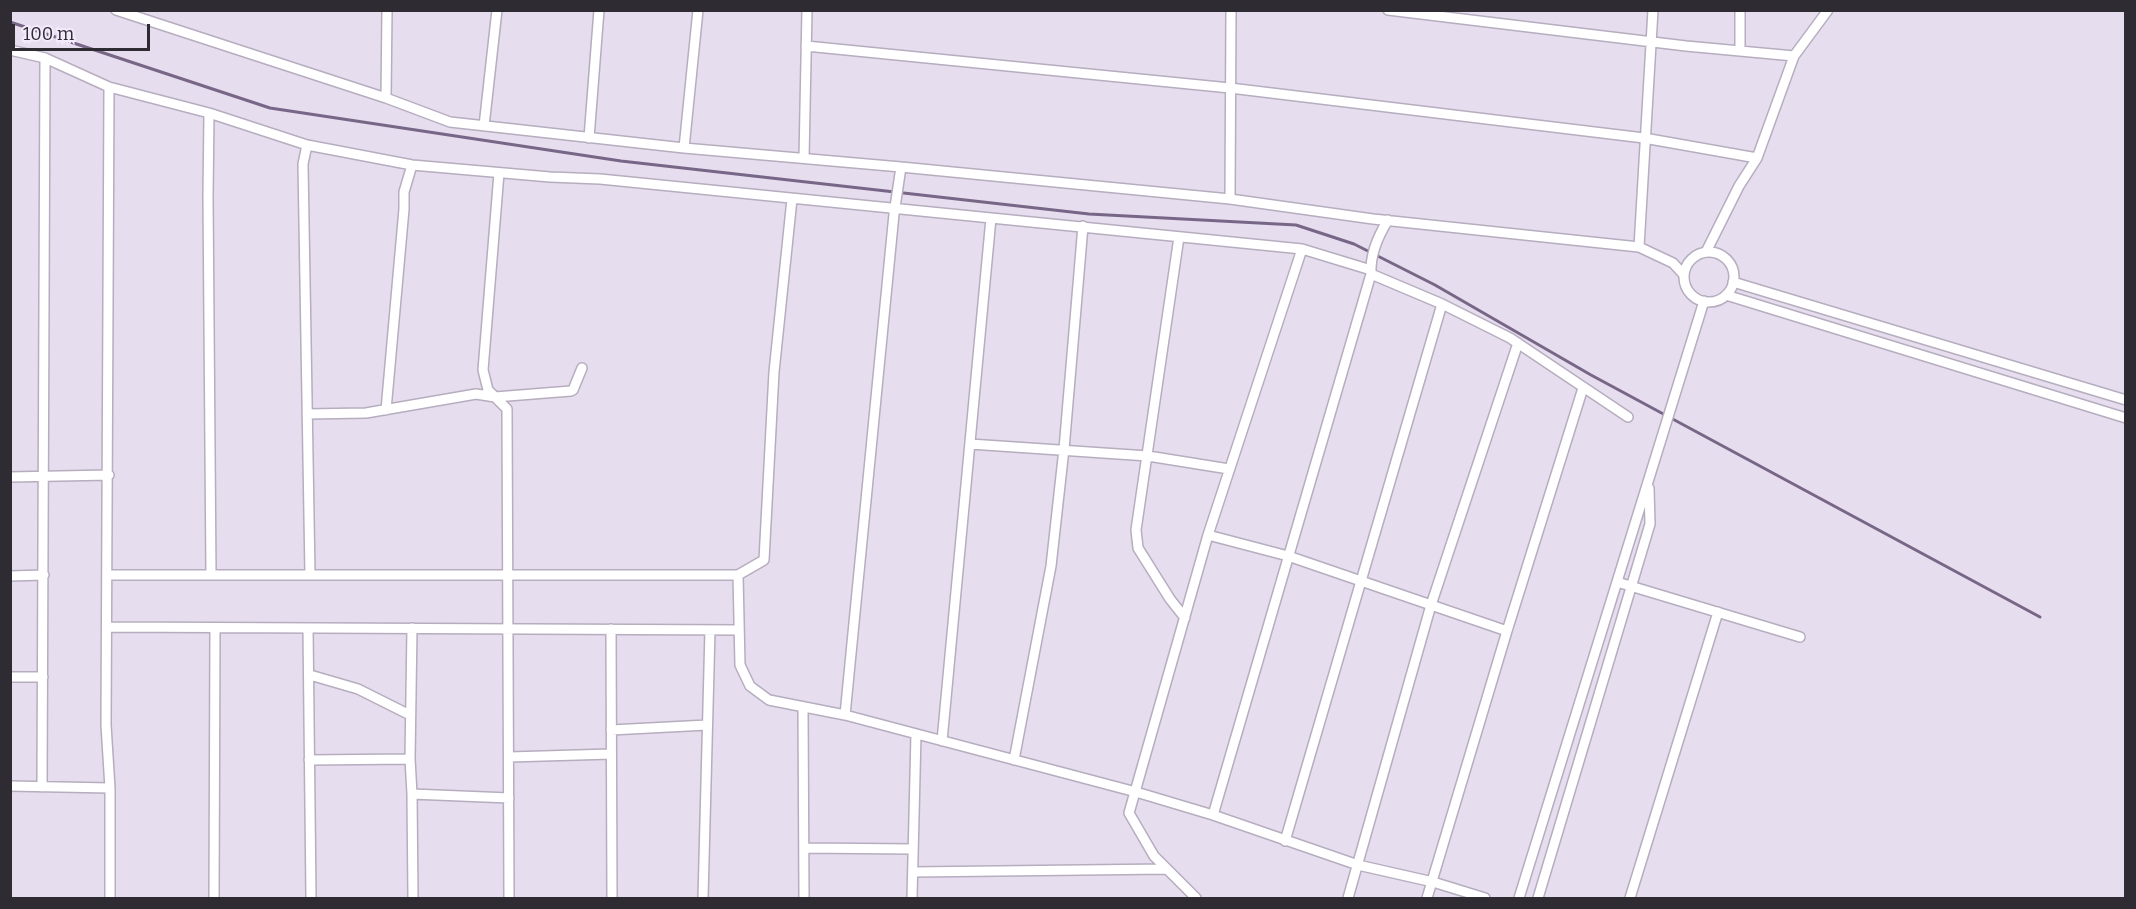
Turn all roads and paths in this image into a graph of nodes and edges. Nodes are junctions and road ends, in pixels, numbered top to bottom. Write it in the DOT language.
graph roads {
  1 [pos="116,10"];
  2 [pos="387,10"];
  3 [pos="497,10"];
  4 [pos="599,10"];
  5 [pos="698,10"];
  6 [pos="807,10"];
  7 [pos="1231,10"];
  8 [pos="1388,10"];
  9 [pos="1653,10"];
  10 [pos="1740,10"];
  11 [pos="1828,10"];
  12 [pos="1652,42"];
  13 [pos="806,46"];
  14 [pos="10,50"];
  15 [pos="1740,51"];
  16 [pos="1794,56"];
  17 [pos="45,58"];
  18 [pos="109,87"];
  19 [pos="1230,88"];
  20 [pos="386,98"];
  21 [pos="209,113"];
  22 [pos="484,126"];
  23 [pos="589,138"];
  24 [pos="1644,138"];
  25 [pos="307,145"];
  26 [pos="684,148"];
  27 [pos="804,158"];
  28 [pos="1757,158"];
  29 [pos="412,165"];
  30 [pos="901,167"];
  31 [pos="499,173"];
  32 [pos="792,199"];
  33 [pos="1230,200"];
  34 [pos="896,207"];
  35 [pos="991,218"];
  36 [pos="1388,220"];
  37 [pos="1083,226"];
  38 [pos="1179,237"];
  39 [pos="1639,247"];
  40 [pos="1302,249"];
  41 [pos="1706,252"];
  42 [pos="1371,269"];
  43 [pos="1684,275"];
  44 [pos="1733,282"];
  45 [pos="1726,295"];
  46 [pos="1704,301"];
  47 [pos="1442,304"];
  48 [pos="1518,343"];
  49 [pos="582,368"];
  50 [pos="1583,388"];
  51 [pos="495,397"];
  52 [pos="2126,400"];
  53 [pos="386,410"];
  54 [pos="307,414"];
  55 [pos="1628,417"];
  56 [pos="2126,418"];
  57 [pos="970,444"];
  58 [pos="1064,449"];
  59 [pos="1148,456"];
  60 [pos="1229,469"];
  61 [pos="44,476"];
  62 [pos="109,476"];
  63 [pos="10,477"];
  64 [pos="1649,480"];
  65 [pos="1208,535"];
  66 [pos="1288,556"];
  67 [pos="44,574"];
  68 [pos="108,575"];
  69 [pos="211,575"];
  70 [pos="310,575"];
  71 [pos="508,575"];
  72 [pos="738,575"];
  73 [pos="10,576"];
  74 [pos="1362,582"];
  75 [pos="1617,582"];
  76 [pos="1632,586"];
  77 [pos="1431,605"];
  78 [pos="1718,612"];
  79 [pos="1185,618"];
  80 [pos="108,627"];
  81 [pos="215,628"];
  82 [pos="308,628"];
  83 [pos="412,628"];
  84 [pos="509,629"];
  85 [pos="611,629"];
  86 [pos="710,630"];
  87 [pos="738,630"];
  88 [pos="1507,631"];
  89 [pos="1800,637"];
  90 [pos="310,675"];
  91 [pos="10,677"];
  92 [pos="43,677"];
  93 [pos="803,707"];
  94 [pos="410,715"];
  95 [pos="845,716"];
  96 [pos="707,725"];
  97 [pos="611,730"];
  98 [pos="916,734"];
  99 [pos="942,741"];
  100 [pos="611,754"];
  101 [pos="509,757"];
  102 [pos="410,759"];
  103 [pos="309,760"];
  104 [pos="1014,760"];
  105 [pos="10,786"];
  106 [pos="42,787"];
  107 [pos="110,788"];
  108 [pos="1136,792"];
  109 [pos="412,794"];
  110 [pos="509,798"];
  111 [pos="1213,815"];
  112 [pos="1285,841"];
  113 [pos="804,848"];
  114 [pos="913,849"];
  115 [pos="1358,865"];
  116 [pos="1167,869"];
  117 [pos="913,872"];
  118 [pos="1432,882"];
  119 [pos="110,898"];
  120 [pos="214,898"];
  121 [pos="311,898"];
  122 [pos="413,898"];
  123 [pos="509,898"];
  124 [pos="612,898"];
  125 [pos="703,898"];
  126 [pos="804,898"];
  127 [pos="912,898"];
  128 [pos="1196,898"];
  129 [pos="1348,898"];
  130 [pos="1427,898"];
  131 [pos="1485,898"];
  132 [pos="1519,898"];
  133 [pos="1538,898"];
  134 [pos="1630,898"];
  1 -- 20 [label="street"];
  2 -- 20 [label="street"];
  3 -- 22 [label="street"];
  4 -- 23 [label="street"];
  5 -- 26 [label="street"];
  6 -- 13 [label="street"];
  7 -- 19 [label="street"];
  8 -- 12 [label="street"];
  9 -- 12 [label="street"];
  10 -- 15 [label="street"];
  11 -- 16 [label="street"];
  12 -- 15 [label="street"];
  12 -- 24 [label="street"];
  13 -- 19 [label="street"];
  13 -- 27 [label="street"];
  14 -- 17 [label="street"];
  15 -- 16 [label="street"];
  16 -- 28 [label="street"];
  17 -- 18 [label="street"];
  17 -- 61 [label="street"];
  18 -- 21 [label="street"];
  18 -- 62 [label="street"];
  19 -- 24 [label="street"];
  19 -- 33 [label="street"];
  20 -- 22 [label="street"];
  21 -- 25 [label="street"];
  21 -- 69 [label="street"];
  22 -- 23 [label="street"];
  23 -- 26 [label="street"];
  24 -- 28 [label="street"];
  24 -- 39 [label="street"];
  25 -- 29 [label="street"];
  25 -- 54 [label="street"];
  26 -- 27 [label="street"];
  27 -- 30 [label="street"];
  28 -- 41 [label="street"];
  29 -- 31 [label="street"];
  29 -- 53 [label="street"];
  30 -- 33 [label="street"];
  30 -- 34 [label="street"];
  31 -- 32 [label="street"];
  31 -- 51 [label="street"];
  32 -- 34 [label="street"];
  32 -- 72 [label="street"];
  33 -- 36 [label="street"];
  34 -- 35 [label="street"];
  34 -- 95 [label="street"];
  35 -- 37 [label="street"];
  35 -- 57 [label="street"];
  36 -- 39 [label="street"];
  36 -- 42 [label="street"];
  37 -- 38 [label="street"];
  37 -- 58 [label="street"];
  38 -- 40 [label="street"];
  38 -- 59 [label="street"];
  39 -- 43 [label="street"];
  40 -- 42 [label="street"];
  40 -- 60 [label="street"];
  41 -- 43 [label="street"];
  41 -- 44 [label="street"];
  42 -- 47 [label="street"];
  42 -- 66 [label="street"];
  43 -- 46 [label="street"];
  44 -- 45 [label="street"];
  44 -- 52 [label="street"];
  45 -- 46 [label="street"];
  45 -- 56 [label="street"];
  46 -- 64 [label="street"];
  47 -- 48 [label="street"];
  47 -- 74 [label="street"];
  48 -- 50 [label="street"];
  48 -- 77 [label="street"];
  49 -- 51 [label="street"];
  50 -- 55 [label="street"];
  50 -- 88 [label="street"];
  51 -- 53 [label="street"];
  51 -- 71 [label="street"];
  53 -- 54 [label="street"];
  54 -- 70 [label="street"];
  57 -- 58 [label="street"];
  57 -- 99 [label="street"];
  58 -- 59 [label="street"];
  58 -- 104 [label="street"];
  59 -- 60 [label="street"];
  59 -- 79 [label="street"];
  60 -- 65 [label="street"];
  61 -- 62 [label="street"];
  61 -- 63 [label="street"];
  61 -- 67 [label="street"];
  62 -- 68 [label="street"];
  64 -- 75 [label="street"];
  64 -- 76 [label="street"];
  65 -- 66 [label="street"];
  65 -- 79 [label="street"];
  66 -- 74 [label="street"];
  66 -- 111 [label="street"];
  67 -- 73 [label="street"];
  67 -- 92 [label="street"];
  68 -- 69 [label="street"];
  68 -- 80 [label="street"];
  69 -- 70 [label="street"];
  70 -- 71 [label="street"];
  71 -- 72 [label="street"];
  71 -- 84 [label="street"];
  72 -- 87 [label="street"];
  74 -- 77 [label="street"];
  74 -- 112 [label="street"];
  75 -- 76 [label="street"];
  75 -- 132 [label="street"];
  76 -- 78 [label="street"];
  76 -- 133 [label="street"];
  77 -- 88 [label="street"];
  77 -- 115 [label="street"];
  78 -- 89 [label="street"];
  78 -- 134 [label="street"];
  79 -- 108 [label="street"];
  80 -- 81 [label="street"];
  80 -- 107 [label="street"];
  81 -- 82 [label="street"];
  81 -- 120 [label="street"];
  82 -- 83 [label="street"];
  82 -- 90 [label="street"];
  83 -- 84 [label="street"];
  83 -- 94 [label="street"];
  84 -- 85 [label="street"];
  84 -- 101 [label="street"];
  85 -- 86 [label="street"];
  85 -- 97 [label="street"];
  86 -- 87 [label="street"];
  86 -- 96 [label="street"];
  87 -- 93 [label="street"];
  88 -- 118 [label="street"];
  90 -- 94 [label="street"];
  90 -- 103 [label="street"];
  91 -- 92 [label="street"];
  92 -- 106 [label="street"];
  93 -- 95 [label="street"];
  93 -- 113 [label="street"];
  94 -- 102 [label="street"];
  95 -- 98 [label="street"];
  96 -- 97 [label="street"];
  96 -- 125 [label="street"];
  97 -- 100 [label="street"];
  98 -- 99 [label="street"];
  98 -- 114 [label="street"];
  99 -- 104 [label="street"];
  100 -- 101 [label="street"];
  100 -- 124 [label="street"];
  101 -- 110 [label="street"];
  102 -- 103 [label="street"];
  102 -- 109 [label="street"];
  103 -- 121 [label="street"];
  104 -- 108 [label="street"];
  105 -- 106 [label="street"];
  106 -- 107 [label="street"];
  107 -- 119 [label="street"];
  108 -- 111 [label="street"];
  108 -- 116 [label="street"];
  109 -- 110 [label="street"];
  109 -- 122 [label="street"];
  110 -- 123 [label="street"];
  111 -- 112 [label="street"];
  112 -- 115 [label="street"];
  113 -- 114 [label="street"];
  113 -- 126 [label="street"];
  114 -- 117 [label="street"];
  115 -- 118 [label="street"];
  115 -- 129 [label="street"];
  116 -- 117 [label="street"];
  116 -- 128 [label="street"];
  117 -- 127 [label="street"];
  118 -- 130 [label="street"];
  118 -- 131 [label="street"];
}
